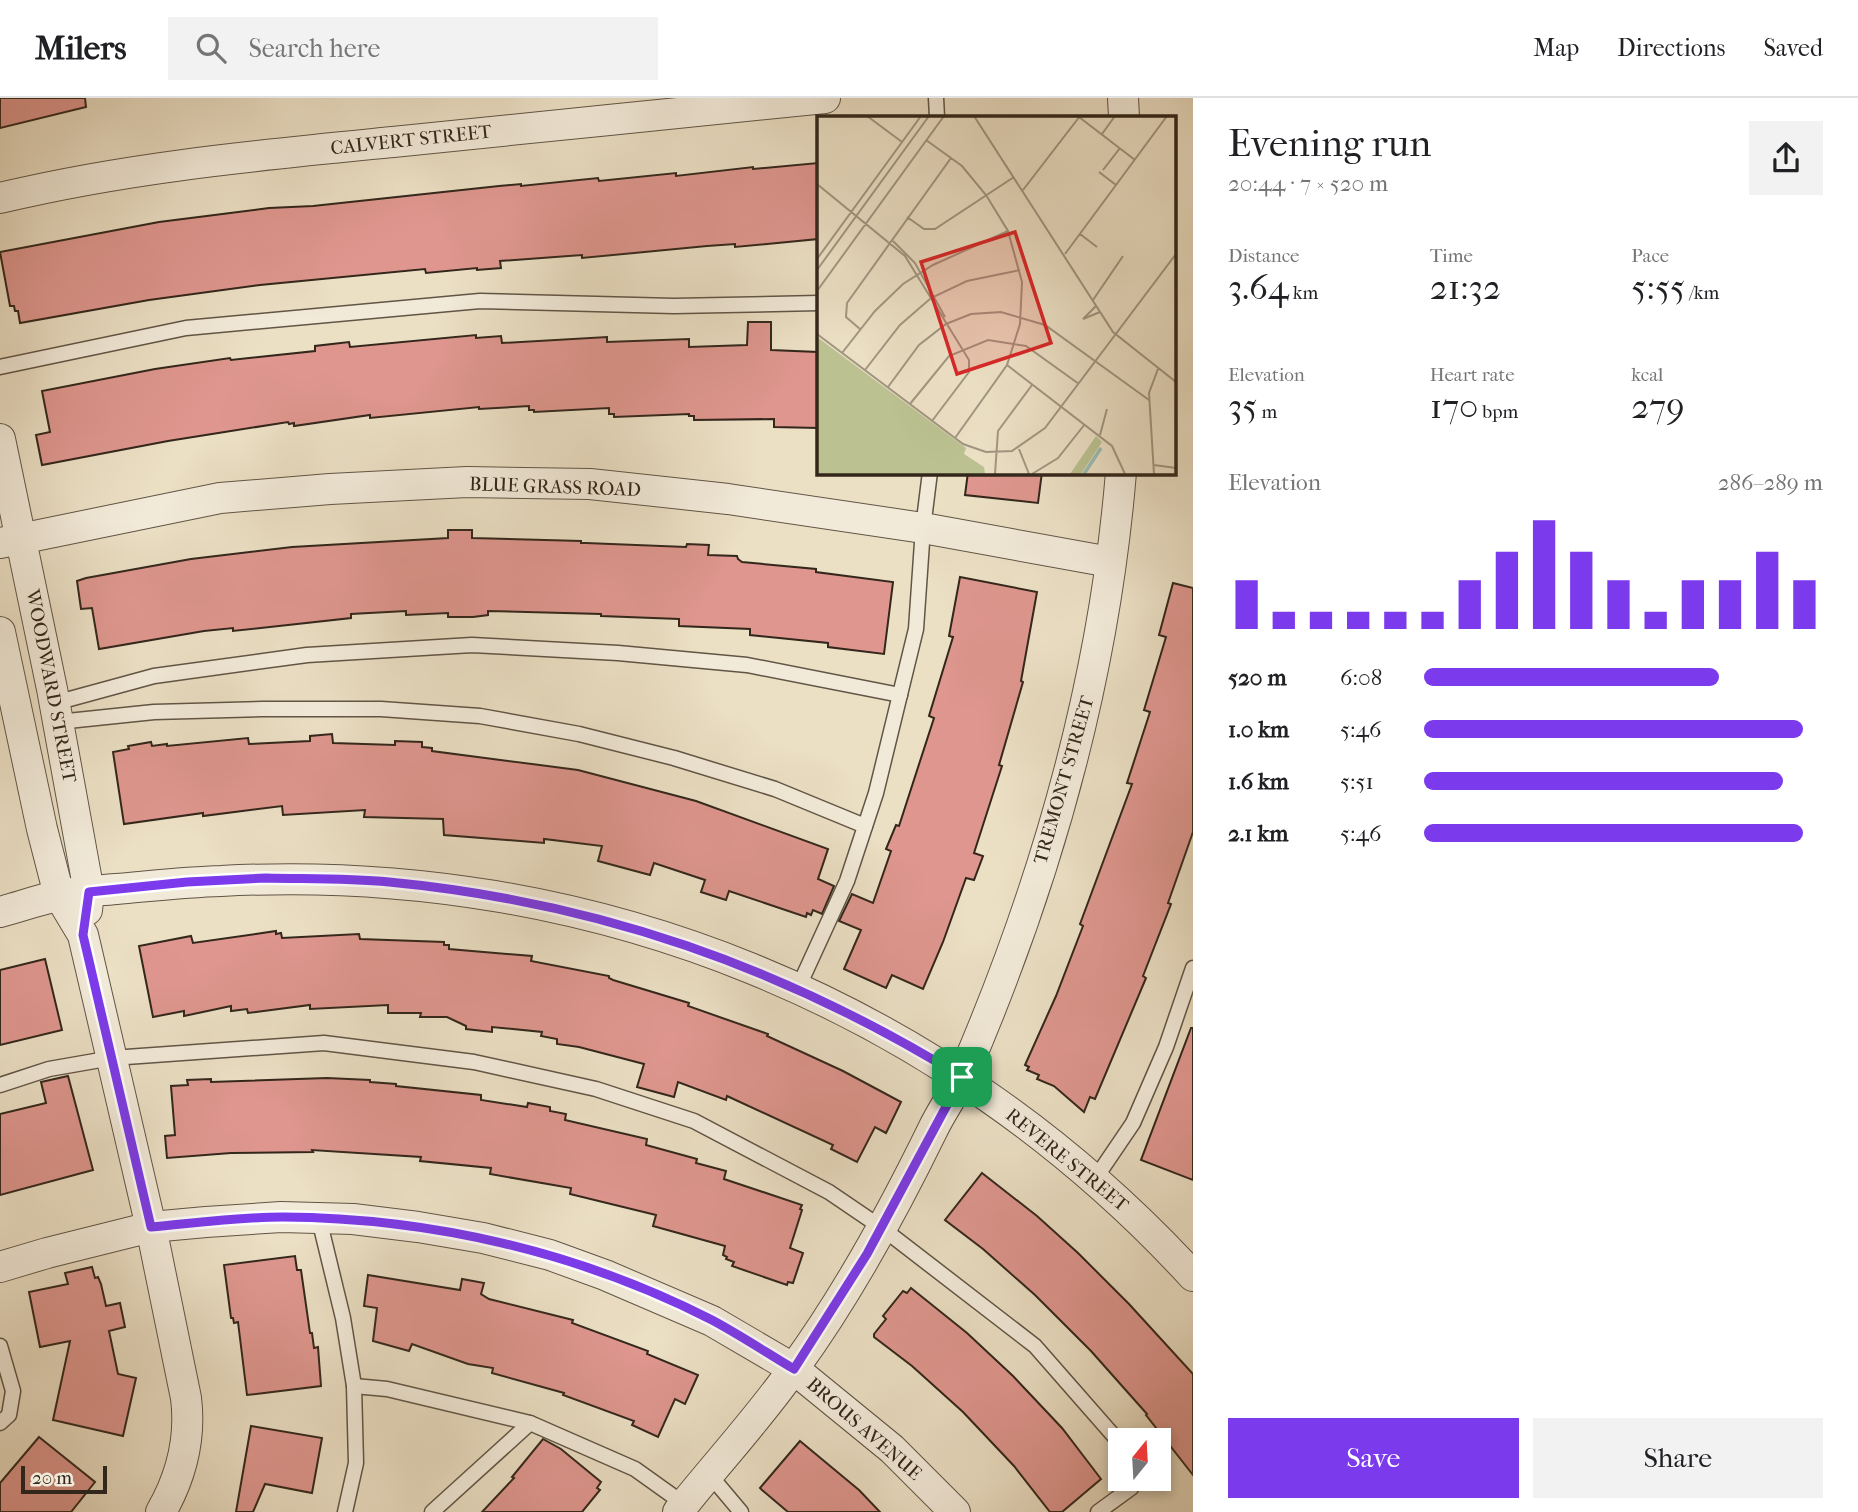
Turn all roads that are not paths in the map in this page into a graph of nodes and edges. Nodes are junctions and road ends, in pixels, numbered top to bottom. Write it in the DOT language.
graph roads {
  1 [pos="825,98"];
  2 [pos="936,98"];
  3 [pos="1123,98"];
  4 [pos="937,116"];
  5 [pos="1124,116"];
  6 [pos="0,198"];
  7 [pos="817,303"];
  8 [pos="0,367"];
  9 [pos="0,439"];
  10 [pos="930,474"];
  11 [pos="1121,474"];
  12 [pos="923,528"];
  13 [pos="11,541"];
  14 [pos="1110,562"];
  15 [pos="0,632"];
  16 [pos="900,695"];
  17 [pos="8,710"];
  18 [pos="56,713"];
  19 [pos="865,826"];
  20 [pos="89,892"];
  21 [pos="59,895"];
  22 [pos="0,912"];
  23 [pos="83,935"];
  24 [pos="1193,968"];
  25 [pos="798,988"];
  26 [pos="112,1058"];
  27 [pos="962,1077"];
  28 [pos="0,1085"];
  29 [pos="1095,1179"];
  30 [pos="319,1219"];
  31 [pos="151,1227"];
  32 [pos="882,1228"];
  33 [pos="0,1268"];
  34 [pos="1193,1276"];
  35 [pos="0,1346"];
  36 [pos="794,1369"];
  37 [pos="354,1386"];
  38 [pos="0,1423"];
  39 [pos="530,1423"];
  40 [pos="1108,1429"];
  41 [pos="709,1474"];
  42 [pos="1127,1491"];
  43 [pos="681,1508"];
  44 [pos="161,1512"];
  45 [pos="345,1512"];
  46 [pos="432,1512"];
  47 [pos="741,1512"];
  48 [pos="955,1512"];
  49 [pos="1098,1512"];
  1 -- 6 [label="street, CALVERT STREET"];
  2 -- 4 [label="lane"];
  3 -- 5 [label="street"];
  7 -- 8 [label="lane"];
  9 -- 13 [label="street, WOODWARD STREET"];
  10 -- 12 [label="lane"];
  11 -- 14 [label="street, TREMONT STREET"];
  12 -- 13 [label="street, BLUE GRASS ROAD"];
  12 -- 14 [label="street, BLUE GRASS ROAD"];
  12 -- 16 [label="lane"];
  13 -- 18 [label="street, WOODWARD STREET"];
  14 -- 27 [label="street, TREMONT STREET"];
  15 -- 17 [label="street, WOODWARD STREET"];
  16 -- 18 [label="lane"];
  16 -- 19 [label="lane"];
  17 -- 21 [label="street, WOODWARD STREET"];
  18 -- 19 [label="lane"];
  18 -- 20 [label="street, WOODWARD STREET"];
  19 -- 25 [label="lane"];
  20 -- 21 [label="street, REVERE STREET"];
  20 -- 23 [label="street, WOODWARD STREET"];
  20 -- 25 [label="street, REVERE STREET"];
  21 -- 22 [label="street, REVERE STREET"];
  21 -- 23 [label="street, WOODWARD STREET"];
  23 -- 26 [label="street, WOODWARD STREET"];
  24 -- 29 [label="lane"];
  25 -- 27 [label="street, REVERE STREET"];
  26 -- 28 [label="lane"];
  26 -- 31 [label="street, WOODWARD STREET"];
  26 -- 32 [label="lane"];
  27 -- 29 [label="street, REVERE STREET"];
  27 -- 32 [label="street, TREMONT STREET"];
  29 -- 34 [label="street, REVERE STREET"];
  30 -- 31 [label="street, BROUS AVENUE"];
  30 -- 36 [label="street, BROUS AVENUE"];
  30 -- 37 [label="lane"];
  31 -- 33 [label="street, BROUS AVENUE"];
  31 -- 44 [label="street, WOODWARD STREET"];
  32 -- 36 [label="street, TREMONT STREET"];
  32 -- 40 [label="lane"];
  35 -- 38 [label="lane"];
  36 -- 41 [label="street, TREMONT STREET"];
  36 -- 48 [label="street, BROUS AVENUE"];
  37 -- 39 [label="lane"];
  37 -- 45 [label="lane"];
  39 -- 43 [label="lane"];
  39 -- 46 [label="lane"];
  41 -- 43 [label="street, TREMONT STREET"];
  41 -- 47 [label="lane"];
  42 -- 49 [label="lane"];
}
